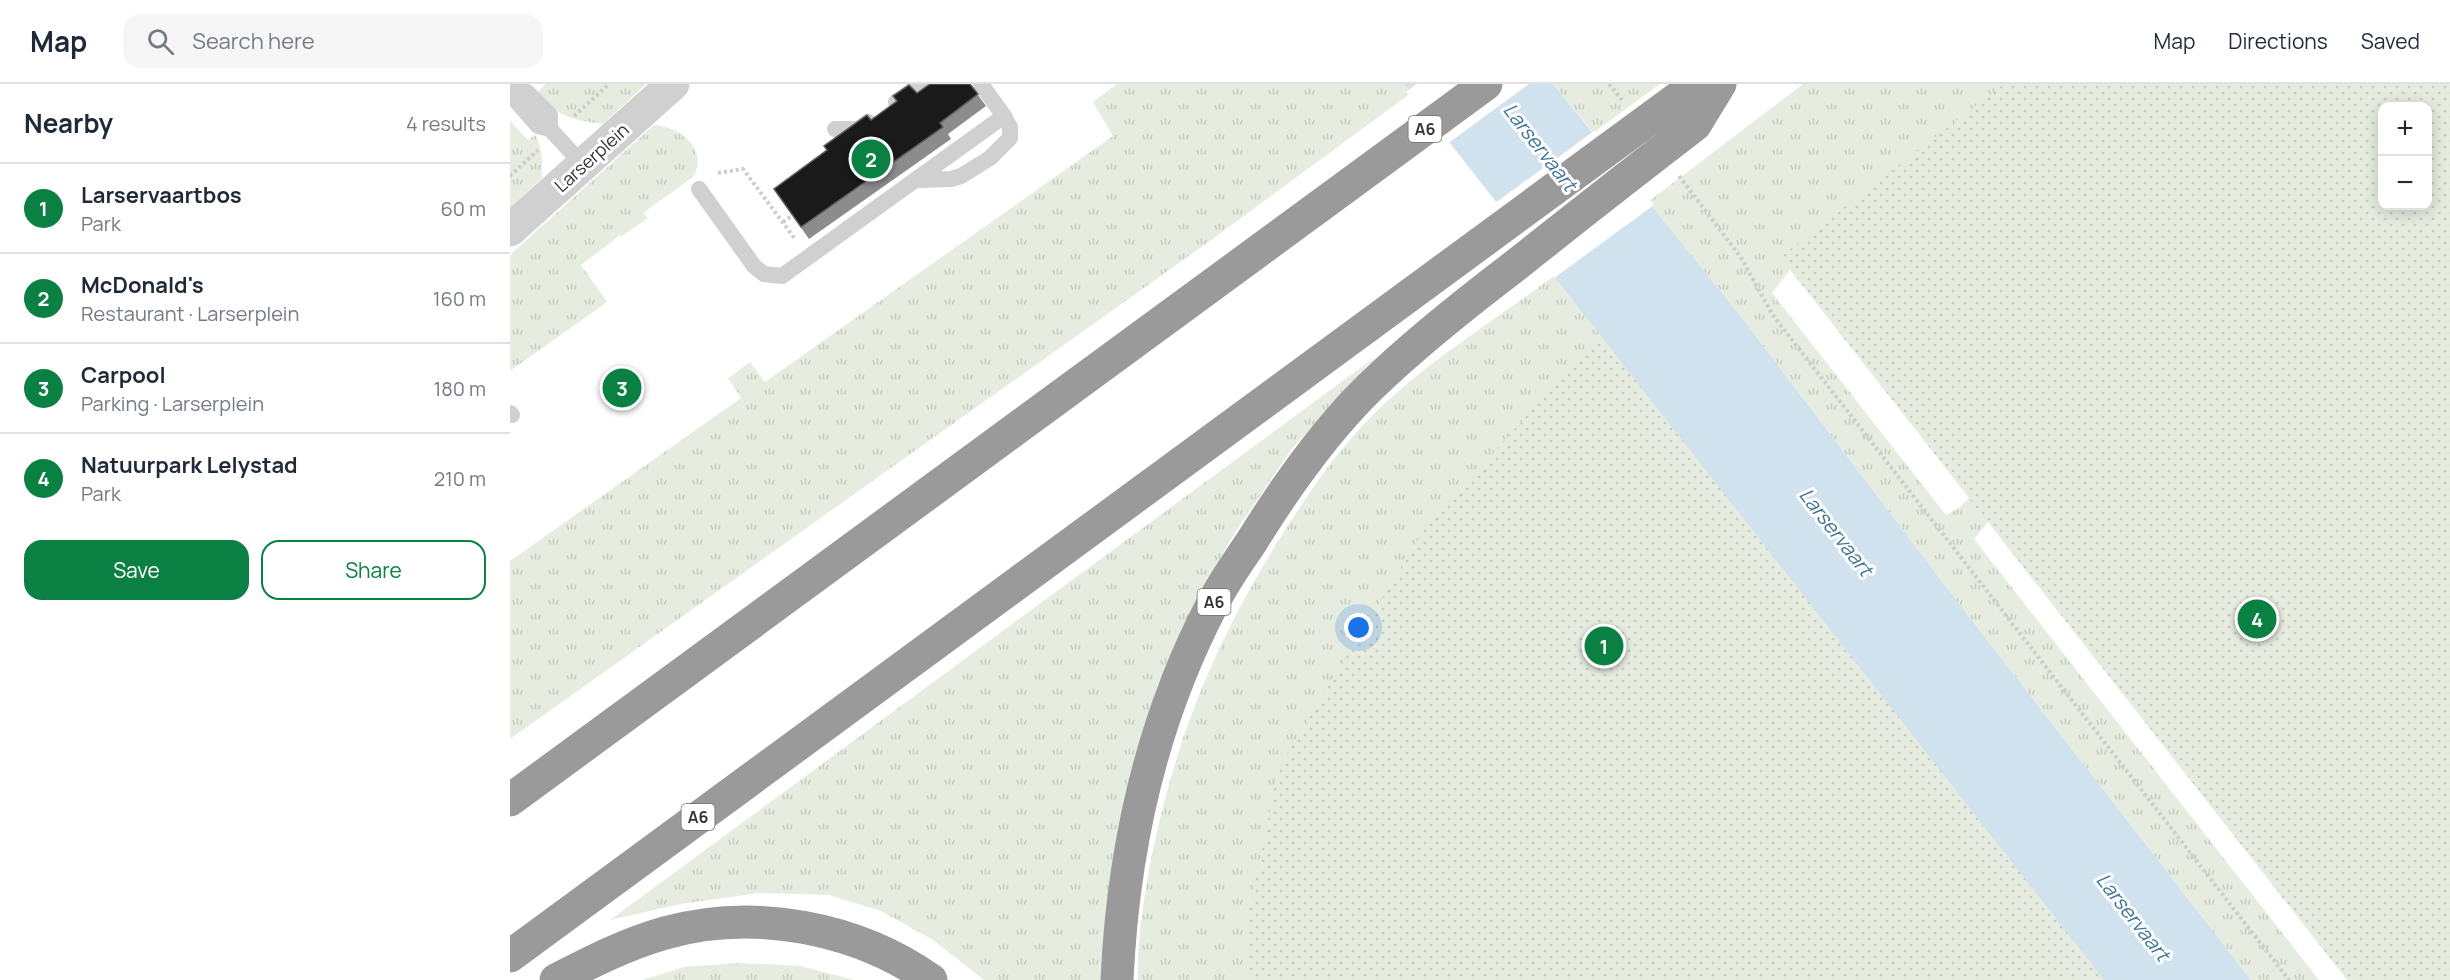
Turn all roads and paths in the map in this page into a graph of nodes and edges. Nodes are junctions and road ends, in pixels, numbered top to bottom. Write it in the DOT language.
graph roads {
  1 [pos="609,84"];
  2 [pos="673,84"];
  3 [pos="922,84"];
  4 [pos="981,84"];
  5 [pos="1486,84"];
  6 [pos="1609,84"];
  7 [pos="1720,84"];
  8 [pos="512,87"];
  9 [pos="1623,102"];
  10 [pos="1689,103"];
  11 [pos="1004,116"];
  12 [pos="571,119"];
  13 [pos="835,129"];
  14 [pos="541,148"];
  15 [pos="584,166"];
  16 [pos="1676,172"];
  17 [pos="718,173"];
  18 [pos="510,176"];
  19 [pos="919,180"];
  20 [pos="699,189"];
  21 [pos="793,215"];
  22 [pos="783,222"];
  23 [pos="510,230"];
  24 [pos="798,242"];
  25 [pos="510,800"];
  26 [pos="510,956"];
  27 [pos="556,980"];
  28 [pos="931,980"];
  29 [pos="1117,980"];
  30 [pos="2289,980"];
  1 -- 12 [label="path"];
  2 -- 15 [label="street, Larserplein"];
  3 -- 13 [label="lane"];
  4 -- 11 [label="lane"];
  5 -- 25 [label="highway, A6"];
  6 -- 9 [label="path"];
  7 -- 10 [label="highway, A6"];
  8 -- 15 [label="lane"];
  10 -- 26 [label="highway, A6"];
  10 -- 29 [label="highway, A6"];
  11 -- 19 [label="lane"];
  11 -- 19 [label="lane"];
  14 -- 18 [label="path"];
  15 -- 23 [label="street, Larserplein"];
  16 -- 30 [label="path"];
  17 -- 22 [label="path"];
  19 -- 20 [label="lane"];
  21 -- 22 [label="path"];
  22 -- 24 [label="path"];
  27 -- 28 [label="highway"];
}
